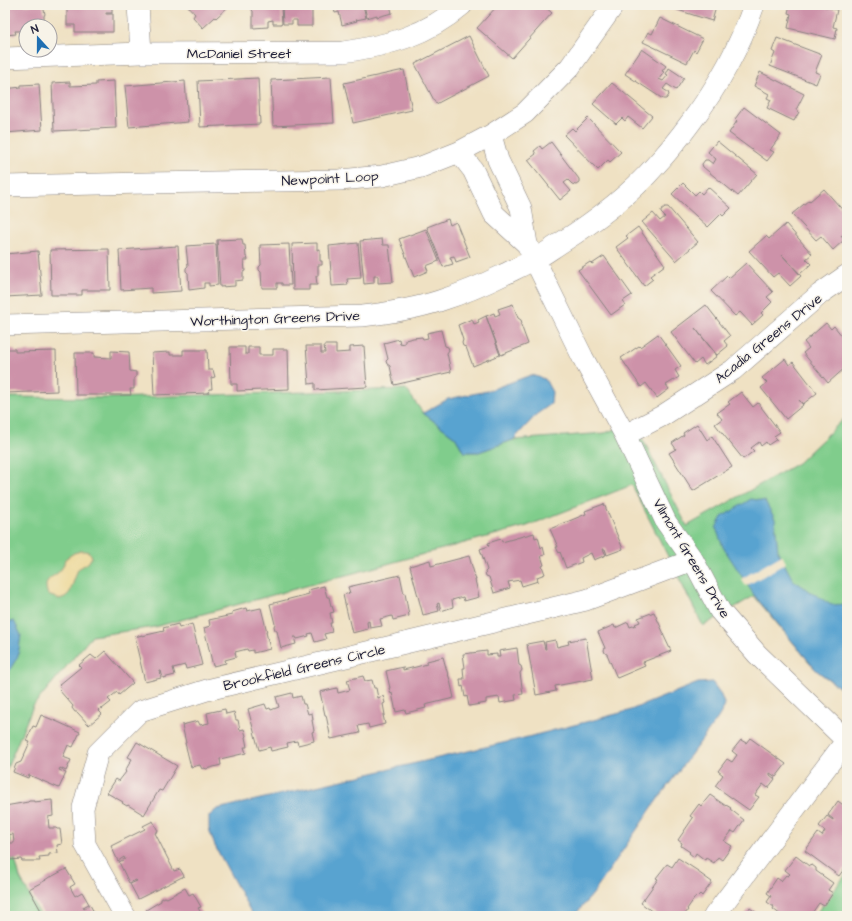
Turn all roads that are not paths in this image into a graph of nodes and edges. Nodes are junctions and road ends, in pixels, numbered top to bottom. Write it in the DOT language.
graph roads {
  1 [pos="138,5"];
  2 [pos="462,5"];
  3 [pos="613,5"];
  4 [pos="754,5"];
  5 [pos="141,53"];
  6 [pos="5,58"];
  7 [pos="491,135"];
  8 [pos="459,152"];
  9 [pos="5,186"];
  10 [pos="531,252"];
  11 [pos="847,275"];
  12 [pos="5,325"];
  13 [pos="625,435"];
  14 [pos="693,560"];
  15 [pos="847,741"];
  16 [pos="125,916"];
  17 [pos="714,916"];
  1 -- 5 [label="street"];
  2 -- 5 [label="street, McDaniel Street"];
  3 -- 7 [label="street, Newpoint Loop"];
  4 -- 10 [label="street, Worthington Greens Drive"];
  5 -- 6 [label="street, McDaniel Street"];
  7 -- 8 [label="street, Newpoint Loop"];
  7 -- 10 [label="street"];
  8 -- 9 [label="street, Newpoint Loop"];
  8 -- 10 [label="street"];
  10 -- 12 [label="street, Worthington Greens Drive"];
  10 -- 13 [label="street, Vilmont Greens Drive"];
  11 -- 13 [label="street, Acadia Greens Drive"];
  13 -- 14 [label="street, Vilmont Greens Drive"];
  14 -- 15 [label="street, Vilmont Greens Drive"];
  14 -- 16 [label="street, Brookfield Greens Circle"];
  15 -- 17 [label="street"];
}
